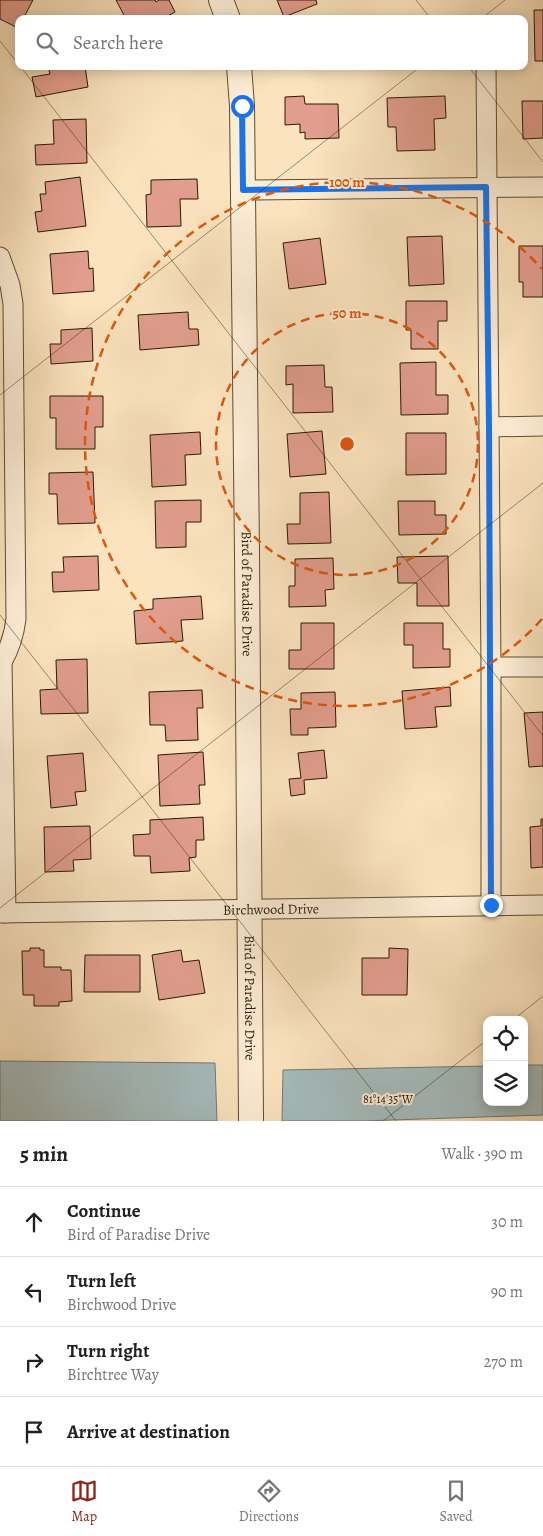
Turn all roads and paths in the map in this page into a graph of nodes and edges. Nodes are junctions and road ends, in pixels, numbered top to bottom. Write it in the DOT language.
graph roads {
  1 [pos="221,0"];
  2 [pos="227,15"];
  3 [pos="239,70"];
  4 [pos="486,70"];
  5 [pos="486,187"];
  6 [pos="543,187"];
  7 [pos="243,190"];
  8 [pos="0,257"];
  9 [pos="489,426"];
  10 [pos="543,426"];
  11 [pos="1,659"];
  12 [pos="491,667"];
  13 [pos="543,667"];
  14 [pos="491,905"];
  15 [pos="543,905"];
  16 [pos="250,910"];
  17 [pos="3,913"];
  18 [pos="251,1121"];
  1 -- 2 [label="street"];
  3 -- 7 [label="street, Bird of Paradise Drive"];
  4 -- 5 [label="street"];
  5 -- 6 [label="street"];
  5 -- 7 [label="street"];
  5 -- 9 [label="street"];
  7 -- 16 [label="street, Bird of Paradise Drive"];
  8 -- 11 [label="street"];
  9 -- 10 [label="street"];
  9 -- 12 [label="street"];
  11 -- 17 [label="street"];
  12 -- 13 [label="street"];
  12 -- 14 [label="street"];
  14 -- 15 [label="street, Birchwood Drive"];
  14 -- 16 [label="street, Birchwood Drive"];
  16 -- 17 [label="street, Birchwood Drive"];
  16 -- 18 [label="street, Bird of Paradise Drive"];
}
